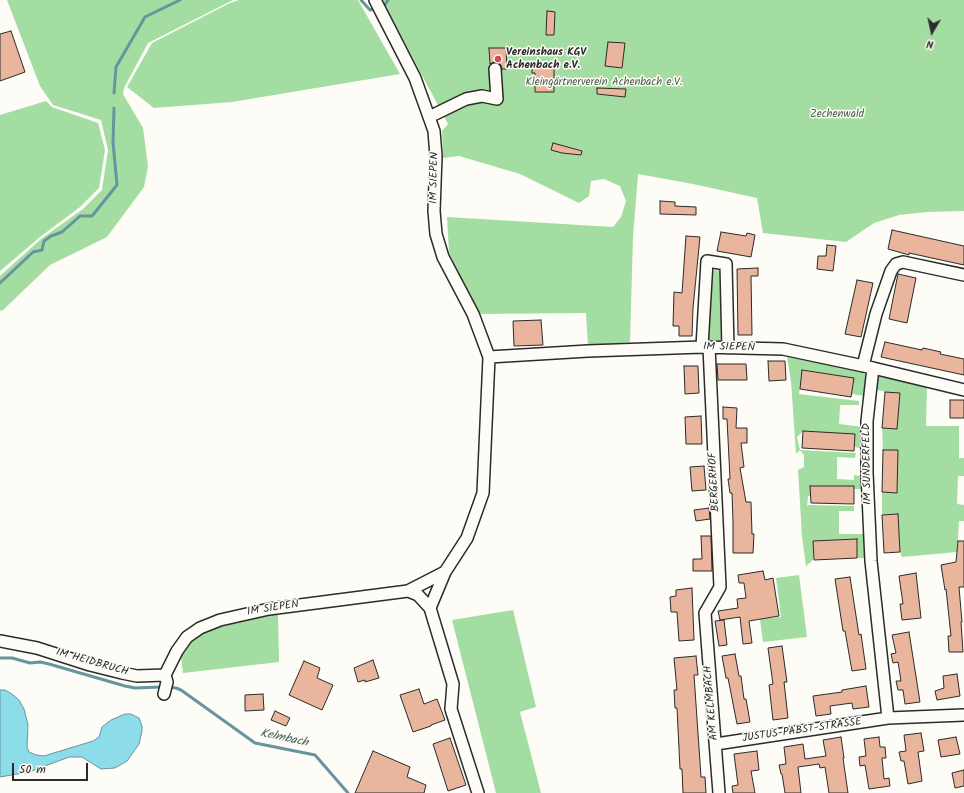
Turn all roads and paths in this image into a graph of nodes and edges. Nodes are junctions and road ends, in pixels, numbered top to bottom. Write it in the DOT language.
graph roads {
  1 [pos="378,6"];
  2 [pos="495,70"];
  3 [pos="429,117"];
  4 [pos="964,275"];
  5 [pos="706,347"];
  6 [pos="728,348"];
  7 [pos="489,357"];
  8 [pos="868,367"];
  9 [pos="964,390"];
  10 [pos="445,572"];
  11 [pos="408,591"];
  12 [pos="430,608"];
  13 [pos="705,613"];
  14 [pos="0,641"];
  15 [pos="165,675"];
  16 [pos="164,694"];
  17 [pos="964,715"];
  18 [pos="888,718"];
  19 [pos="716,744"];
  20 [pos="478,793"];
  21 [pos="719,793"];
  1 -- 3 [label="street, IM SIEPEN"];
  2 -- 3 [label="street"];
  3 -- 7 [label="street, IM SIEPEN"];
  4 -- 8 [label="street, IM SUNDERFELD"];
  5 -- 6 [label="street, IM SIEPEN"];
  5 -- 6 [label="street, BERGERHOF"];
  5 -- 7 [label="street, IM SIEPEN"];
  5 -- 13 [label="street, BERGERHOF"];
  6 -- 8 [label="street, IM SIEPEN"];
  7 -- 10 [label="street, IM SIEPEN"];
  8 -- 9 [label="street, IM SIEPEN"];
  8 -- 18 [label="street, IM SUNDERFELD"];
  10 -- 11 [label="street, IM SIEPEN"];
  10 -- 12 [label="street, IM SIEPEN"];
  11 -- 12 [label="street"];
  11 -- 15 [label="street, IM SIEPEN"];
  12 -- 20 [label="street"];
  13 -- 19 [label="street, AM KELMBACH"];
  14 -- 15 [label="street, IM HEIDBRUCH"];
  15 -- 16 [label="street"];
  17 -- 18 [label="street, JUSTUS-PABST-STRASSE"];
  18 -- 19 [label="street, JUSTUS-PABST-STRASSE"];
  19 -- 21 [label="street, AM KELMBACH"];
}
